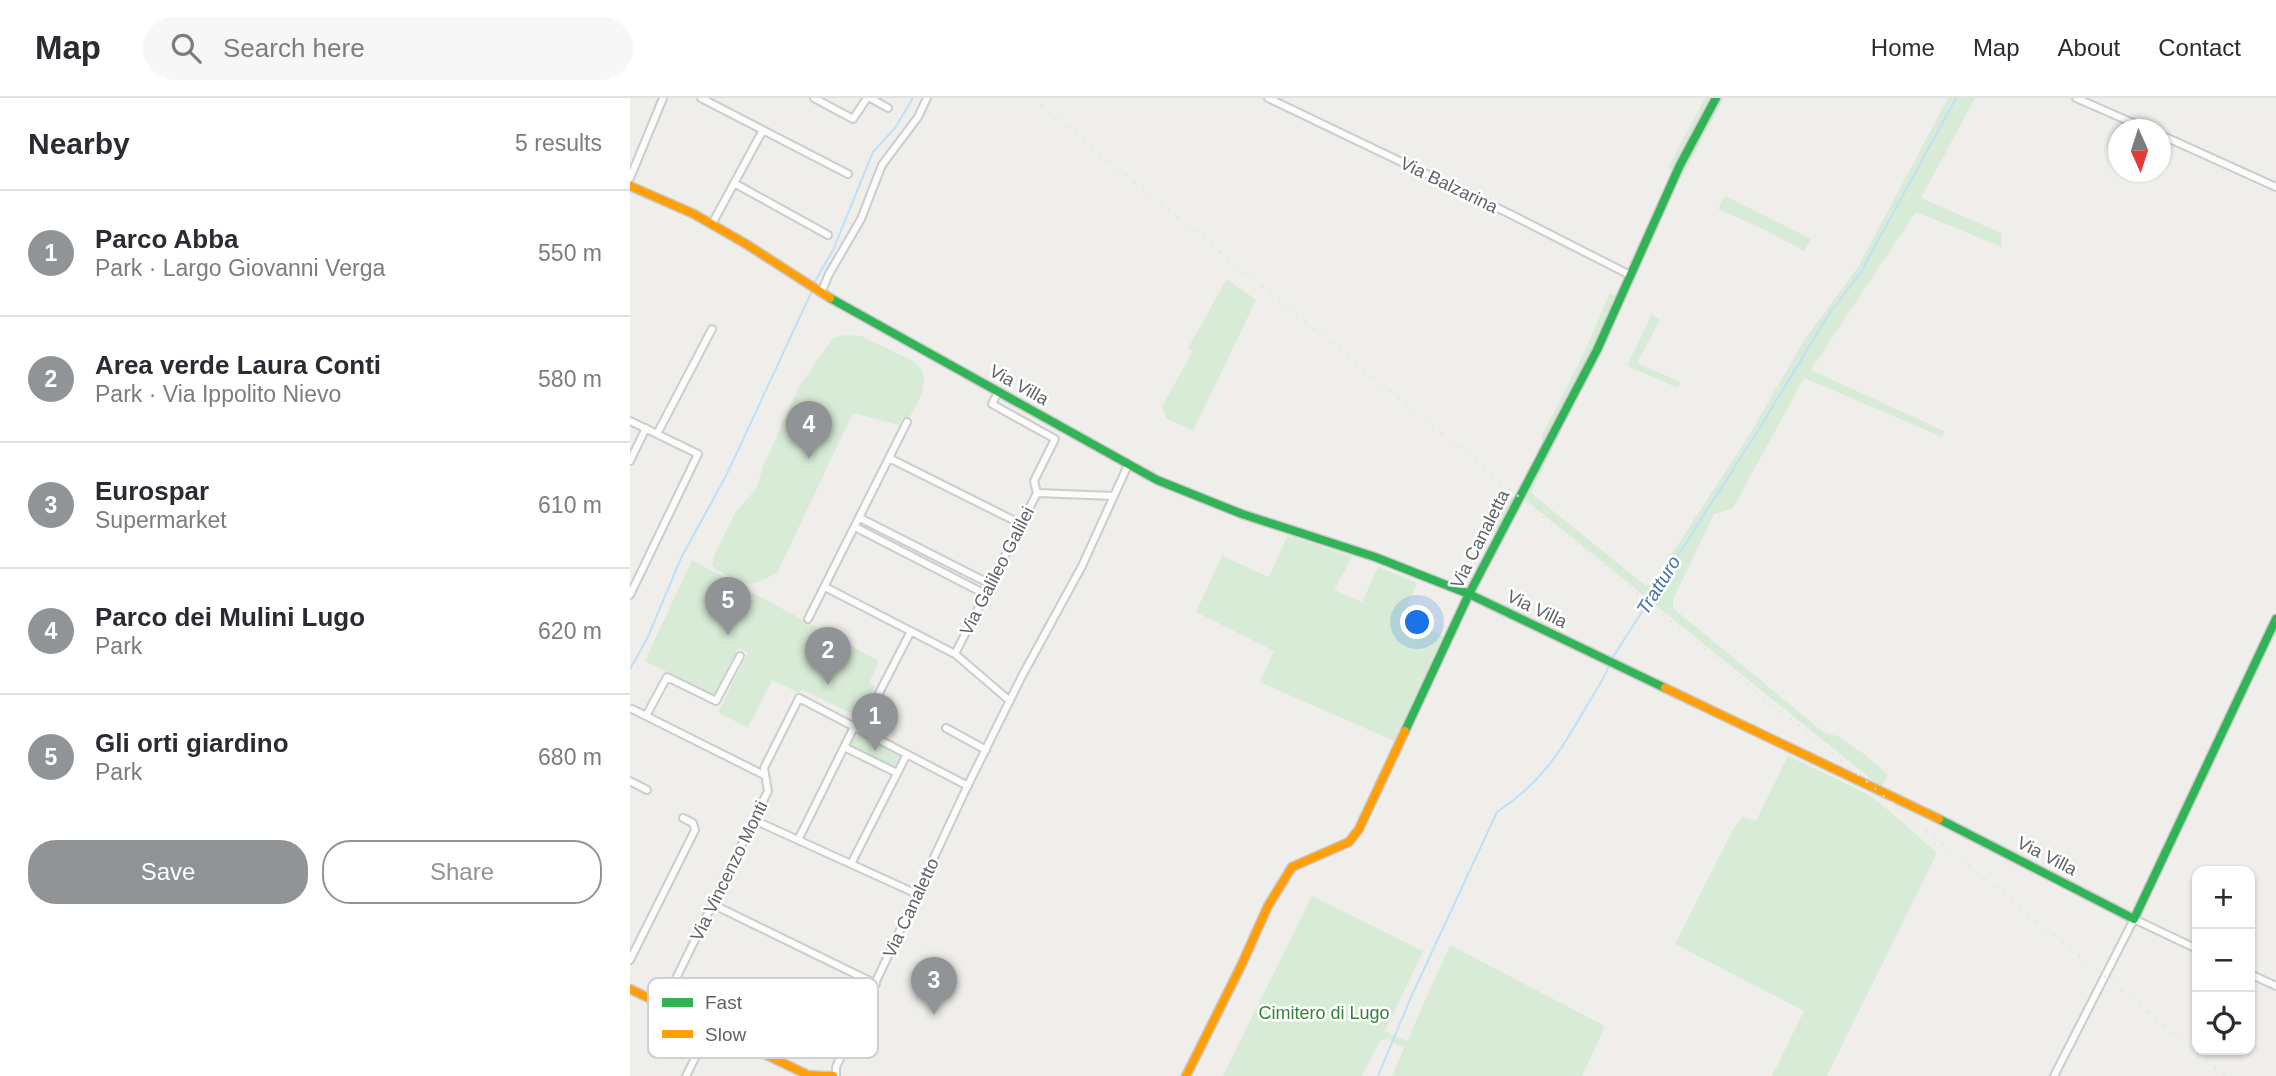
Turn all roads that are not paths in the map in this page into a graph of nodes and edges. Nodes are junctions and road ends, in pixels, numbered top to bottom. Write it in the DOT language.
graph roads {
  1 [pos="663,98"];
  2 [pos="701,98"];
  3 [pos="814,98"];
  4 [pos="869,98"];
  5 [pos="927,98"];
  6 [pos="1268,98"];
  7 [pos="1716,98"];
  8 [pos="2076,98"];
  9 [pos="888,108"];
  10 [pos="2124,119"];
  11 [pos="763,130"];
  12 [pos="2171,140"];
  13 [pos="848,174"];
  14 [pos="630,178"];
  15 [pos="734,183"];
  16 [pos="630,186"];
  17 [pos="2276,187"];
  18 [pos="712,224"];
  19 [pos="828,235"];
  20 [pos="1630,275"];
  21 [pos="821,293"];
  22 [pos="712,329"];
  23 [pos="998,392"];
  24 [pos="630,421"];
  25 [pos="907,422"];
  26 [pos="646,428"];
  27 [pos="657,434"];
  28 [pos="890,458"];
  29 [pos="630,461"];
  30 [pos="1128,465"];
  31 [pos="1037,493"];
  32 [pos="1114,496"];
  33 [pos="860,518"];
  34 [pos="1021,524"];
  35 [pos="855,527"];
  36 [pos="990,584"];
  37 [pos="825,587"];
  38 [pos="985,594"];
  39 [pos="1469,594"];
  40 [pos="630,596"];
  41 [pos="808,619"];
  42 [pos="2276,619"];
  43 [pos="911,631"];
  44 [pos="955,654"];
  45 [pos="740,656"];
  46 [pos="1010,701"];
  47 [pos="632,709"];
  48 [pos="646,716"];
  49 [pos="857,728"];
  50 [pos="946,728"];
  51 [pos="844,747"];
  52 [pos="986,750"];
  53 [pos="907,754"];
  54 [pos="897,773"];
  55 [pos="764,775"];
  56 [pos="630,781"];
  57 [pos="968,786"];
  58 [pos="647,790"];
  59 [pos="683,818"];
  60 [pos="754,820"];
  61 [pos="798,840"];
  62 [pos="851,864"];
  63 [pos="917,894"];
  64 [pos="712,904"];
  65 [pos="2134,919"];
  66 [pos="2192,947"];
  67 [pos="630,960"];
  68 [pos="2255,976"];
  69 [pos="676,978"];
  70 [pos="864,978"];
  71 [pos="878,980"];
  72 [pos="2276,986"];
  73 [pos="630,989"];
  74 [pos="648,998"];
  75 [pos="695,1058"];
  76 [pos="766,1058"];
  77 [pos="837,1058"];
  78 [pos="792,1072"];
  79 [pos="829,1074"];
  80 [pos="808,1075"];
  81 [pos="686,1076"];
  82 [pos="1186,1076"];
  83 [pos="2054,1076"];
  1 -- 14 [label="street"];
  2 -- 11 [label="street"];
  3 -- 4 [label="street"];
  4 -- 9 [label="street"];
  5 -- 21 [label="street"];
  6 -- 20 [label="street, Via Balzarina"];
  7 -- 20 [label="street, Via Canaletta"];
  8 -- 10 [label="street"];
  11 -- 13 [label="street"];
  11 -- 15 [label="street"];
  12 -- 17 [label="street"];
  15 -- 18 [label="street"];
  15 -- 19 [label="street"];
  16 -- 18 [label="street, Via Villa"];
  18 -- 21 [label="street, Via Villa"];
  20 -- 39 [label="street, Via Canaletta"];
  21 -- 23 [label="street, Via Villa"];
  22 -- 27 [label="street"];
  23 -- 30 [label="street, Via Villa"];
  23 -- 31 [label="street"];
  24 -- 26 [label="street"];
  25 -- 28 [label="street"];
  26 -- 27 [label="street"];
  26 -- 29 [label="street"];
  27 -- 40 [label="street"];
  28 -- 33 [label="street"];
  28 -- 34 [label="street"];
  30 -- 32 [label="street, Via Canaletto"];
  30 -- 39 [label="street, Via Villa"];
  31 -- 32 [label="street, Via Galileo Galilei"];
  31 -- 34 [label="street, Via Galileo Galilei"];
  32 -- 46 [label="street, Via Canaletto"];
  33 -- 35 [label="street"];
  33 -- 36 [label="street"];
  34 -- 36 [label="street, Via Galileo Galilei"];
  35 -- 37 [label="street"];
  35 -- 38 [label="street"];
  36 -- 38 [label="street, Via Galileo Galilei"];
  37 -- 41 [label="street"];
  37 -- 43 [label="street"];
  38 -- 44 [label="street, Via Galileo Galilei"];
  39 -- 65 [label="street, Via Villa"];
  39 -- 82 [label="street, Via Canaletta"];
  42 -- 65 [label="street"];
  43 -- 44 [label="street"];
  43 -- 49 [label="street"];
  44 -- 46 [label="street, Via Galileo Galilei"];
  45 -- 48 [label="street"];
  46 -- 52 [label="street, Via Canaletto"];
  47 -- 48 [label="street"];
  48 -- 55 [label="street"];
  49 -- 51 [label="street"];
  49 -- 53 [label="street"];
  49 -- 55 [label="street, Via Vincenzo Monti"];
  50 -- 52 [label="street"];
  51 -- 54 [label="street"];
  51 -- 61 [label="street"];
  52 -- 57 [label="street, Via Canaletto"];
  53 -- 54 [label="street"];
  53 -- 57 [label="street"];
  54 -- 62 [label="street"];
  55 -- 60 [label="street, Via Vincenzo Monti"];
  56 -- 58 [label="street"];
  57 -- 63 [label="street, Via Canaletto"];
  59 -- 67 [label="street"];
  60 -- 61 [label="street"];
  60 -- 64 [label="street, Via Vincenzo Monti"];
  61 -- 62 [label="street"];
  62 -- 63 [label="street"];
  63 -- 71 [label="street, Via Canaletto"];
  64 -- 69 [label="street, Via Vincenzo Monti"];
  64 -- 70 [label="street"];
  65 -- 66 [label="street"];
  65 -- 83 [label="street"];
  68 -- 72 [label="street"];
  73 -- 74 [label="street"];
  75 -- 81 [label="street"];
  76 -- 78 [label="street"];
  77 -- 79 [label="street, Via Canaletto"];
  78 -- 80 [label="street"];
  79 -- 80 [label="street"];
}
